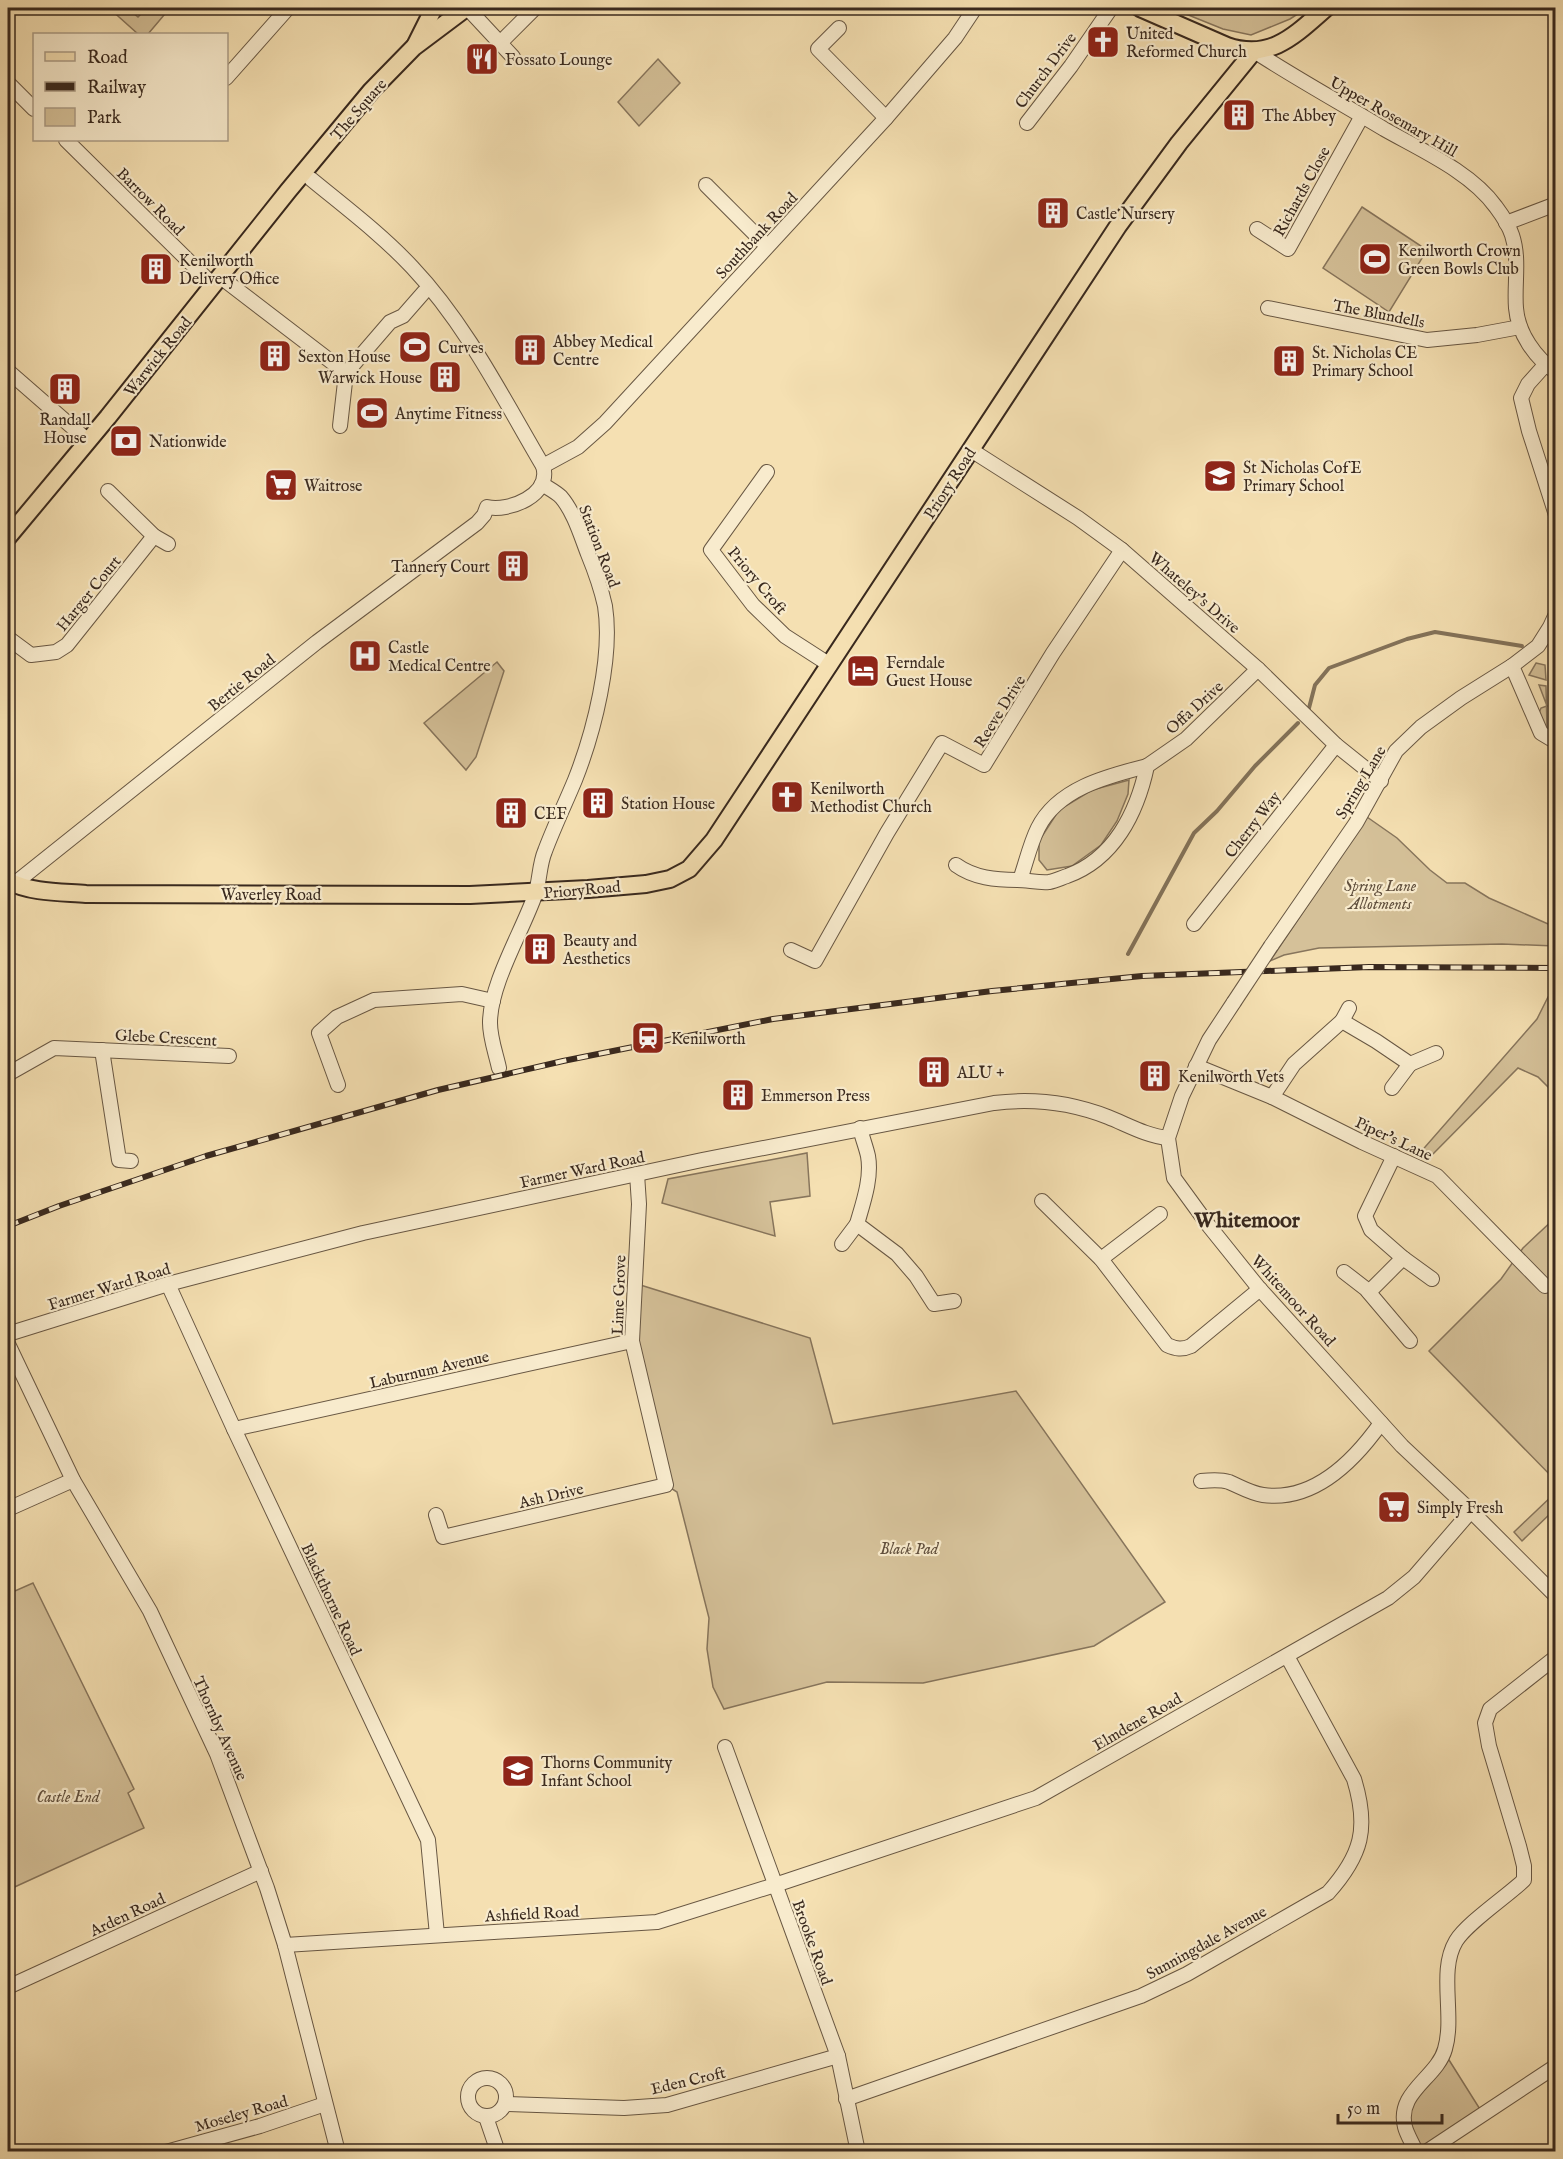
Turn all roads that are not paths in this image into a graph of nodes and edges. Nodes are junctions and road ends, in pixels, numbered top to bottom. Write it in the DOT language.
graph roads {
  1 [pos="288,8"];
  2 [pos="434,8"];
  3 [pos="535,8"];
  4 [pos="975,8"];
  5 [pos="1111,8"];
  6 [pos="1140,8"];
  7 [pos="1326,8"];
  8 [pos="469,10"];
  9 [pos="839,28"];
  10 [pos="500,42"];
  11 [pos="414,47"];
  12 [pos="1254,51"];
  13 [pos="513,57"];
  14 [pos="228,76"];
  15 [pos="8,83"];
  16 [pos="33,108"];
  17 [pos="1362,116"];
  18 [pos="886,118"];
  19 [pos="1027,123"];
  20 [pos="67,141"];
  21 [pos="308,176"];
  22 [pos="706,185"];
  23 [pos="1556,204"];
  24 [pos="1506,223"];
  25 [pos="1257,229"];
  26 [pos="767,246"];
  27 [pos="220,284"];
  28 [pos="424,292"];
  29 [pos="1268,308"];
  30 [pos="1520,327"];
  31 [pos="1550,368"];
  32 [pos="8,371"];
  33 [pos="346,373"];
  34 [pos="340,426"];
  35 [pos="87,440"];
  36 [pos="970,450"];
  37 [pos="543,466"];
  38 [pos="767,472"];
  39 [pos="543,484"];
  40 [pos="108,490"];
  41 [pos="1556,515"];
  42 [pos="154,536"];
  43 [pos="8,537"];
  44 [pos="168,544"];
  45 [pos="1122,550"];
  46 [pos="1556,614"];
  47 [pos="8,638"];
  48 [pos="830,664"];
  49 [pos="1512,666"];
  50 [pos="1258,669"];
  51 [pos="1556,742"];
  52 [pos="1336,745"];
  53 [pos="1147,766"];
  54 [pos="1381,781"];
  55 [pos="956,866"];
  56 [pos="1020,880"];
  57 [pos="11,882"];
  58 [pos="629,885"];
  59 [pos="536,892"];
  60 [pos="1194,924"];
  61 [pos="1271,946"];
  62 [pos="791,950"];
  63 [pos="493,1001"];
  64 [pos="1349,1008"];
  65 [pos="1342,1022"];
  66 [pos="102,1050"];
  67 [pos="1436,1053"];
  68 [pos="229,1056"];
  69 [pos="1410,1064"];
  70 [pos="1196,1066"];
  71 [pos="499,1068"];
  72 [pos="8,1074"];
  73 [pos="338,1085"];
  74 [pos="1392,1088"];
  75 [pos="1272,1097"];
  76 [pos="860,1128"];
  77 [pos="1168,1138"];
  78 [pos="1394,1156"];
  79 [pos="131,1161"];
  80 [pos="637,1174"];
  81 [pos="1042,1201"];
  82 [pos="1160,1214"];
  83 [pos="857,1224"];
  84 [pos="842,1245"];
  85 [pos="1403,1258"];
  86 [pos="1101,1259"];
  87 [pos="1344,1272"];
  88 [pos="1432,1279"];
  89 [pos="168,1284"];
  90 [pos="1545,1286"];
  91 [pos="1260,1289"];
  92 [pos="1369,1292"];
  93 [pos="954,1301"];
  94 [pos="8,1334"];
  95 [pos="632,1341"];
  96 [pos="1410,1341"];
  97 [pos="8,1344"];
  98 [pos="1381,1423"];
  99 [pos="234,1430"];
  100 [pos="73,1480"];
  101 [pos="1201,1481"];
  102 [pos="666,1485"];
  103 [pos="8,1509"];
  104 [pos="1471,1511"];
  105 [pos="436,1515"];
  106 [pos="1556,1596"];
  107 [pos="1287,1656"];
  108 [pos="1556,1656"];
  109 [pos="725,1747"];
  110 [pos="261,1871"];
  111 [pos="775,1886"];
  112 [pos="437,1935"];
  113 [pos="285,1945"];
  114 [pos="8,1987"];
  115 [pos="838,2056"];
  116 [pos="1556,2067"];
  117 [pos="846,2099"];
  118 [pos="325,2104"];
  119 [pos="506,2104"];
  120 [pos="486,2116"];
  121 [pos="166,2151"];
  122 [pos="338,2151"];
  123 [pos="498,2151"];
  124 [pos="858,2151"];
  125 [pos="1416,2151"];
  126 [pos="1426,2151"];
  1 -- 14 [label="street"];
  2 -- 11 [label="main road, The Square"];
  3 -- 10 [label="street"];
  4 -- 18 [label="street, Southbank Road"];
  5 -- 19 [label="street, Church Drive"];
  6 -- 12 [label="main road"];
  7 -- 12 [label="main road"];
  8 -- 10 [label="street, The Square"];
  8 -- 11 [label="main road, The Square"];
  9 -- 18 [label="street"];
  10 -- 13 [label="street, The Square"];
  11 -- 21 [label="main road, The Square"];
  12 -- 17 [label="street, Upper Rosemary Hill"];
  12 -- 36 [label="main road, Priory Road"];
  15 -- 16 [label="street"];
  17 -- 24 [label="street, Upper Rosemary Hill"];
  17 -- 25 [label="street, Richards Close"];
  18 -- 26 [label="street, Southbank Road"];
  20 -- 27 [label="street, Barrow Road"];
  21 -- 27 [label="main road, Warwick Road"];
  21 -- 37 [label="street"];
  22 -- 26 [label="street"];
  23 -- 24 [label="street"];
  24 -- 30 [label="street, Upper Rosemary Hill"];
  26 -- 37 [label="street, Southbank Road"];
  27 -- 33 [label="street, Barrow Road"];
  27 -- 35 [label="main road, Warwick Road"];
  28 -- 33 [label="street"];
  29 -- 30 [label="street, The Blundells"];
  30 -- 31 [label="street"];
  31 -- 41 [label="street"];
  32 -- 35 [label="street"];
  33 -- 34 [label="street"];
  35 -- 43 [label="main road, Warwick Road"];
  36 -- 45 [label="street, Whateley's Drive"];
  36 -- 48 [label="main road, Priory Road"];
  37 -- 39 [label="street"];
  38 -- 48 [label="street, Priory Croft"];
  39 -- 57 [label="street, Bertie Road"];
  39 -- 59 [label="street, Station Road"];
  40 -- 42 [label="street"];
  42 -- 44 [label="street"];
  42 -- 47 [label="street, Harger Court"];
  45 -- 50 [label="street, Whateley's Drive"];
  45 -- 62 [label="street, Reeve Drive"];
  46 -- 49 [label="street, Spring Lane"];
  48 -- 58 [label="main road, Priory Road"];
  49 -- 51 [label="street"];
  49 -- 54 [label="street, Spring Lane"];
  50 -- 52 [label="street, Whateley's Drive"];
  50 -- 53 [label="street, Offa Drive"];
  52 -- 54 [label="street, Whateley's Drive"];
  52 -- 60 [label="street, Cherry Way"];
  53 -- 56 [label="street, Offa Drive"];
  53 -- 56 [label="street"];
  54 -- 61 [label="street, Spring Lane"];
  55 -- 56 [label="street"];
  57 -- 59 [label="main road, Waverley Road"];
  58 -- 59 [label="main road, PrioryRoad"];
  59 -- 63 [label="street, Station Road"];
  61 -- 70 [label="street, Whitemoor Road, bridge"];
  63 -- 71 [label="street, Station Road"];
  63 -- 73 [label="street"];
  64 -- 65 [label="street"];
  65 -- 69 [label="street"];
  65 -- 75 [label="street"];
  66 -- 68 [label="street, Glebe Crescent"];
  66 -- 72 [label="street, Glebe Crescent"];
  66 -- 79 [label="street, Glebe Crescent"];
  67 -- 69 [label="street"];
  69 -- 74 [label="street"];
  70 -- 75 [label="street, Piper's Lane"];
  70 -- 77 [label="street, Whitemoor Road"];
  75 -- 78 [label="street, Piper's Lane"];
  76 -- 77 [label="street, Farmer Ward Road"];
  76 -- 80 [label="street, Farmer Ward Road"];
  76 -- 83 [label="street"];
  77 -- 91 [label="street, Whitemoor Road"];
  78 -- 85 [label="street"];
  78 -- 90 [label="street, Piper's Lane"];
  80 -- 89 [label="street, Farmer Ward Road"];
  80 -- 95 [label="street, Lime Grove"];
  81 -- 86 [label="street"];
  82 -- 86 [label="street"];
  83 -- 84 [label="street"];
  83 -- 93 [label="street"];
  85 -- 88 [label="street"];
  85 -- 92 [label="street"];
  86 -- 91 [label="street"];
  87 -- 92 [label="street"];
  89 -- 94 [label="street, Farmer Ward Road"];
  89 -- 99 [label="street, Blackthorne Road"];
  91 -- 98 [label="street, Whitemoor Road"];
  92 -- 96 [label="street"];
  95 -- 99 [label="street, Laburnum Avenue"];
  95 -- 102 [label="street, Lime Grove"];
  97 -- 100 [label="street, Thornby Avenue"];
  98 -- 101 [label="street"];
  98 -- 104 [label="street, Whitemoor Road"];
  99 -- 112 [label="street, Blackthorne Road"];
  100 -- 103 [label="street"];
  100 -- 110 [label="street, Thornby Avenue"];
  102 -- 105 [label="street, Ash Drive"];
  104 -- 106 [label="street, Whitemoor Road"];
  104 -- 107 [label="street, Elmdene Road"];
  107 -- 111 [label="street, Elmdene Road"];
  107 -- 117 [label="street, Sunningdale Avenue"];
  108 -- 125 [label="street"];
  109 -- 111 [label="street, Brooke Road"];
  110 -- 113 [label="street, Thornby Avenue"];
  110 -- 114 [label="street, Arden Road"];
  111 -- 112 [label="street, Ashfield Road"];
  111 -- 115 [label="street, Brooke Road"];
  112 -- 113 [label="street, Ashfield Road"];
  113 -- 118 [label="street, Thornby Avenue"];
  115 -- 117 [label="street, Brooke Road"];
  115 -- 119 [label="street, Eden Croft"];
  116 -- 126 [label="street"];
  117 -- 124 [label="street, Brooke Road"];
  118 -- 121 [label="street, Moseley Road"];
  118 -- 122 [label="street, Thornby Avenue"];
  119 -- 120 [label="street"];
  119 -- 120 [label="street"];
  120 -- 123 [label="street"];
}
